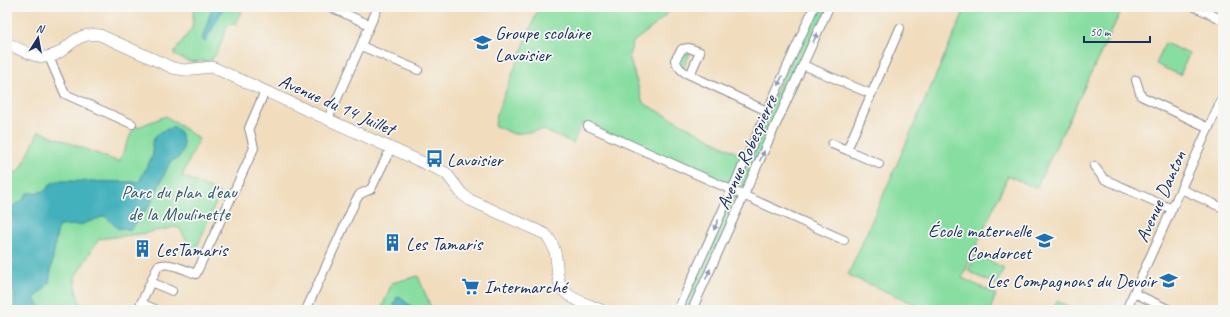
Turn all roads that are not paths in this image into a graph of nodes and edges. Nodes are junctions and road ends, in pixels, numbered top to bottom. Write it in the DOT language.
graph roads {
  1 [pos="330,7"];
  2 [pos="378,7"];
  3 [pos="814,7"];
  4 [pos="829,7"];
  5 [pos="1194,7"];
  6 [pos="1223,20"];
  7 [pos="370,25"];
  8 [pos="900,28"];
  9 [pos="7,43"];
  10 [pos="361,46"];
  11 [pos="49,57"];
  12 [pos="803,65"];
  13 [pos="418,70"];
  14 [pos="690,76"];
  15 [pos="1136,80"];
  16 [pos="265,91"];
  17 [pos="871,94"];
  18 [pos="1223,96"];
  19 [pos="767,111"];
  20 [pos="328,119"];
  21 [pos="132,124"];
  22 [pos="588,126"];
  23 [pos="1208,128"];
  24 [pos="832,144"];
  25 [pos="391,148"];
  26 [pos="847,150"];
  27 [pos="879,164"];
  28 [pos="1094,166"];
  29 [pos="1181,189"];
  30 [pos="732,190"];
  31 [pos="744,195"];
  32 [pos="1223,208"];
  33 [pos="1172,209"];
  34 [pos="844,240"];
  35 [pos="151,282"];
  36 [pos="172,291"];
  37 [pos="1134,293"];
  38 [pos="140,307"];
  39 [pos="157,310"];
  40 [pos="306,310"];
  41 [pos="601,310"];
  42 [pos="678,310"];
  43 [pos="692,310"];
  44 [pos="1126,310"];
  45 [pos="1170,310"];
  1 -- 7 [label="street"];
  2 -- 7 [label="street"];
  3 -- 19 [label="street, Avenue Robespierre, one-way"];
  12 -- 4 [label="street, Avenue Robespierre, one-way"];
  5 -- 6 [label="street"];
  7 -- 10 [label="street"];
  8 -- 17 [label="street"];
  9 -- 11 [label="street"];
  10 -- 13 [label="street"];
  10 -- 20 [label="street"];
  11 -- 16 [label="street, Avenue du 14 Juillet"];
  11 -- 21 [label="street"];
  12 -- 17 [label="street"];
  31 -- 12 [label="street, Avenue Robespierre, one-way"];
  14 -- 19 [label="street"];
  15 -- 23 [label="street"];
  16 -- 20 [label="street, Avenue du 14 Juillet"];
  16 -- 35 [label="street"];
  17 -- 26 [label="street"];
  18 -- 23 [label="street, Avenue Danton"];
  19 -- 30 [label="street, Avenue Robespierre"];
  20 -- 25 [label="street, Avenue du 14 Juillet"];
  22 -- 30 [label="street"];
  23 -- 29 [label="street, Avenue Danton"];
  24 -- 26 [label="street"];
  25 -- 40 [label="street"];
  25 -- 41 [label="street, Avenue du 14 Juillet"];
  26 -- 27 [label="street"];
  28 -- 33 [label="street"];
  29 -- 32 [label="street"];
  29 -- 33 [label="street, Avenue Danton"];
  30 -- 31 [label="street"];
  30 -- 42 [label="street, Avenue Robespierre, one-way"];
  31 -- 34 [label="street"];
  43 -- 31 [label="street, Avenue Robespierre, one-way"];
  33 -- 37 [label="street, Avenue Danton"];
  35 -- 36 [label="street"];
  35 -- 38 [label="street"];
  37 -- 44 [label="street, Avenue Danton"];
  37 -- 45 [label="street"];
  38 -- 39 [label="street"];
}
